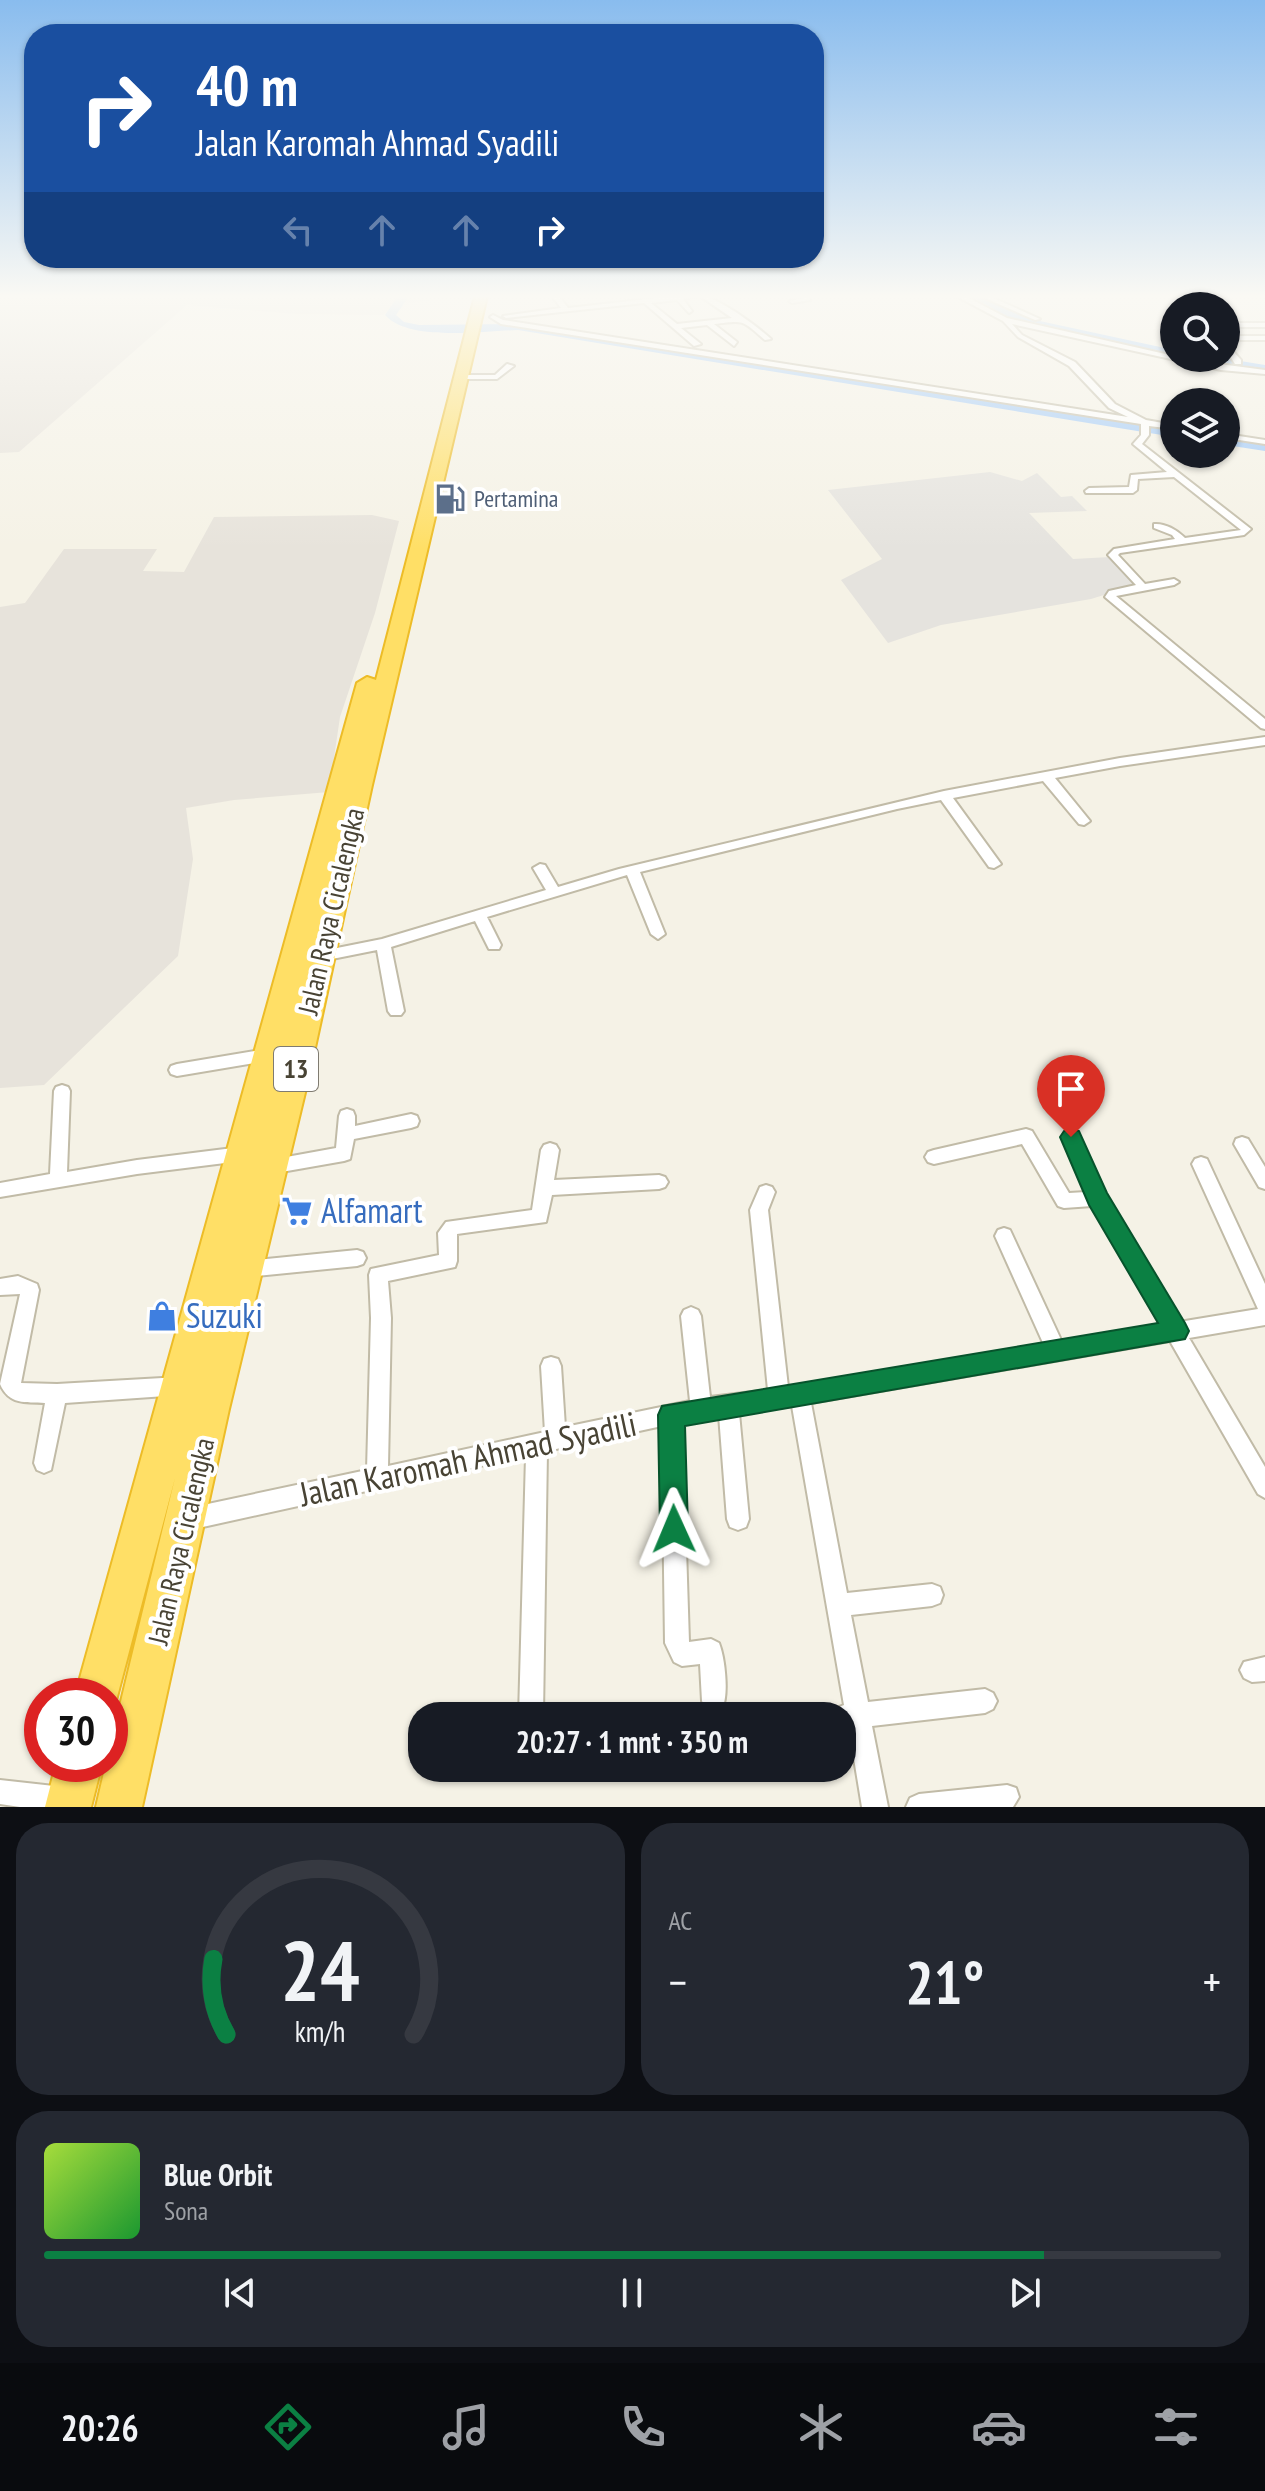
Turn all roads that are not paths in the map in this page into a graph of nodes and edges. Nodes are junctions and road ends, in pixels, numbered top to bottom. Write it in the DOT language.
graph roads {
  1 [pos="457,380"];
  2 [pos="459,380"];
  3 [pos="862,380"];
  4 [pos="1088,380"];
  5 [pos="1145,426"];
  6 [pos="1160,427"];
  7 [pos="1240,438"];
  8 [pos="1265,442"];
  9 [pos="1176,474"];
  10 [pos="1089,491"];
  11 [pos="1157,526"];
  12 [pos="1182,541"];
  13 [pos="1174,582"];
  14 [pos="1143,587"];
  15 [pos="1265,725"];
  16 [pos="1265,741"];
  17 [pos="1046,776"];
  18 [pos="944,795"];
  19 [pos="1084,821"];
  20 [pos="994,864"];
  21 [pos="540,868"];
  22 [pos="632,870"];
  23 [pos="554,892"];
  24 [pos="479,915"];
  25 [pos="658,934"];
  26 [pos="383,944"];
  27 [pos="494,945"];
  28 [pos="322,956"];
  29 [pos="396,1011"];
  30 [pos="177,1070"];
  31 [pos="274,1072"];
  32 [pos="62,1091"];
  33 [pos="411,1121"];
  34 [pos="1071,1137"];
  35 [pos="1242,1144"];
  36 [pos="550,1150"];
  37 [pos="934,1157"];
  38 [pos="256,1161"];
  39 [pos="1201,1164"];
  40 [pos="58,1181"];
  41 [pos="659,1182"];
  42 [pos="1265,1182"];
  43 [pos="546,1188"];
  44 [pos="0,1190"];
  45 [pos="766,1192"];
  46 [pos="1097,1198"];
  47 [pos="1004,1236"];
  48 [pos="357,1258"];
  49 [pos="247,1269"];
  50 [pos="0,1287"];
  51 [pos="1265,1304"];
  52 [pos="691,1316"];
  53 [pos="1265,1316"];
  54 [pos="1177,1331"];
  55 [pos="1057,1353"];
  56 [pos="551,1366"];
  57 [pos="180,1386"];
  58 [pos="57,1394"];
  59 [pos="790,1397"];
  60 [pos="728,1404"];
  61 [pos="701,1408"];
  62 [pos="672,1415"];
  63 [pos="546,1442"];
  64 [pos="44,1463"];
  65 [pos="377,1479"];
  66 [pos="1265,1487"];
  67 [pos="738,1519"];
  68 [pos="187,1520"];
  69 [pos="932,1595"];
  70 [pos="838,1605"];
  71 [pos="102,1678"];
  72 [pos="714,1701"];
  73 [pos="985,1701"];
  74 [pos="532,1702"];
  75 [pos="849,1702"];
  76 [pos="856,1715"];
  77 [pos="856,1735"];
  78 [pos="72,1791"];
  79 [pos="0,1792"];
  80 [pos="1007,1797"];
  81 [pos="119,1807"];
  82 [pos="875,1807"];
  83 [pos="919,1807"];
  1 -- 31 [label="highway, Jalan Raya Cicalengka / 13"];
  2 -- 28 [label="highway, Jalan Raya Cicalengka / 13"];
  3 -- 5 [label="street"];
  4 -- 5 [label="street"];
  5 -- 6 [label="street"];
  5 -- 9 [label="street"];
  7 -- 8 [label="street"];
  9 -- 10 [label="street"];
  9 -- 12 [label="street"];
  11 -- 12 [label="street"];
  12 -- 14 [label="street"];
  13 -- 14 [label="street"];
  14 -- 15 [label="street"];
  16 -- 17 [label="street"];
  17 -- 18 [label="street"];
  17 -- 19 [label="street"];
  18 -- 20 [label="street"];
  18 -- 22 [label="street"];
  21 -- 23 [label="street"];
  22 -- 23 [label="street"];
  22 -- 25 [label="street"];
  23 -- 24 [label="street"];
  24 -- 26 [label="street"];
  24 -- 27 [label="street"];
  26 -- 28 [label="street"];
  26 -- 29 [label="street"];
  28 -- 31 [label="highway, Jalan Raya Cicalengka / 13"];
  30 -- 31 [label="street"];
  31 -- 38 [label="highway, Jalan Raya Cicalengka / 13"];
  32 -- 40 [label="street"];
  33 -- 38 [label="street"];
  34 -- 46 [label="street"];
  35 -- 42 [label="street"];
  36 -- 43 [label="street"];
  37 -- 46 [label="street"];
  38 -- 40 [label="street"];
  38 -- 49 [label="highway, Jalan Raya Cicalengka / 13"];
  38 -- 57 [label="highway, Jalan Raya Cicalengka / 13"];
  39 -- 51 [label="street"];
  40 -- 44 [label="street"];
  41 -- 43 [label="street"];
  43 -- 65 [label="street"];
  45 -- 59 [label="street"];
  46 -- 54 [label="street"];
  47 -- 55 [label="street"];
  48 -- 49 [label="street"];
  49 -- 68 [label="highway, Jalan Raya Cicalengka / 13"];
  50 -- 58 [label="street"];
  52 -- 61 [label="street"];
  53 -- 54 [label="street, Jalan Karomah Ahmad Syadili"];
  54 -- 55 [label="street, Jalan Karomah Ahmad Syadili"];
  54 -- 66 [label="street"];
  55 -- 59 [label="street, Jalan Karomah Ahmad Syadili"];
  56 -- 63 [label="street"];
  57 -- 58 [label="street"];
  57 -- 71 [label="highway, Jalan Raya Cicalengka / 13"];
  58 -- 64 [label="street"];
  59 -- 60 [label="street, Jalan Karomah Ahmad Syadili"];
  59 -- 70 [label="street"];
  60 -- 61 [label="street, Jalan Karomah Ahmad Syadili"];
  60 -- 67 [label="street"];
  61 -- 62 [label="street, Jalan Karomah Ahmad Syadili"];
  62 -- 63 [label="street, Jalan Karomah Ahmad Syadili"];
  62 -- 72 [label="street"];
  63 -- 65 [label="street, Jalan Karomah Ahmad Syadili"];
  63 -- 74 [label="street"];
  65 -- 68 [label="street, Jalan Karomah Ahmad Syadili"];
  68 -- 81 [label="highway, Jalan Raya Cicalengka / 13"];
  69 -- 70 [label="street"];
  70 -- 75 [label="street"];
  73 -- 76 [label="street"];
  77 -- 82 [label="street"];
  78 -- 79 [label="street"];
  80 -- 83 [label="street"];
}
